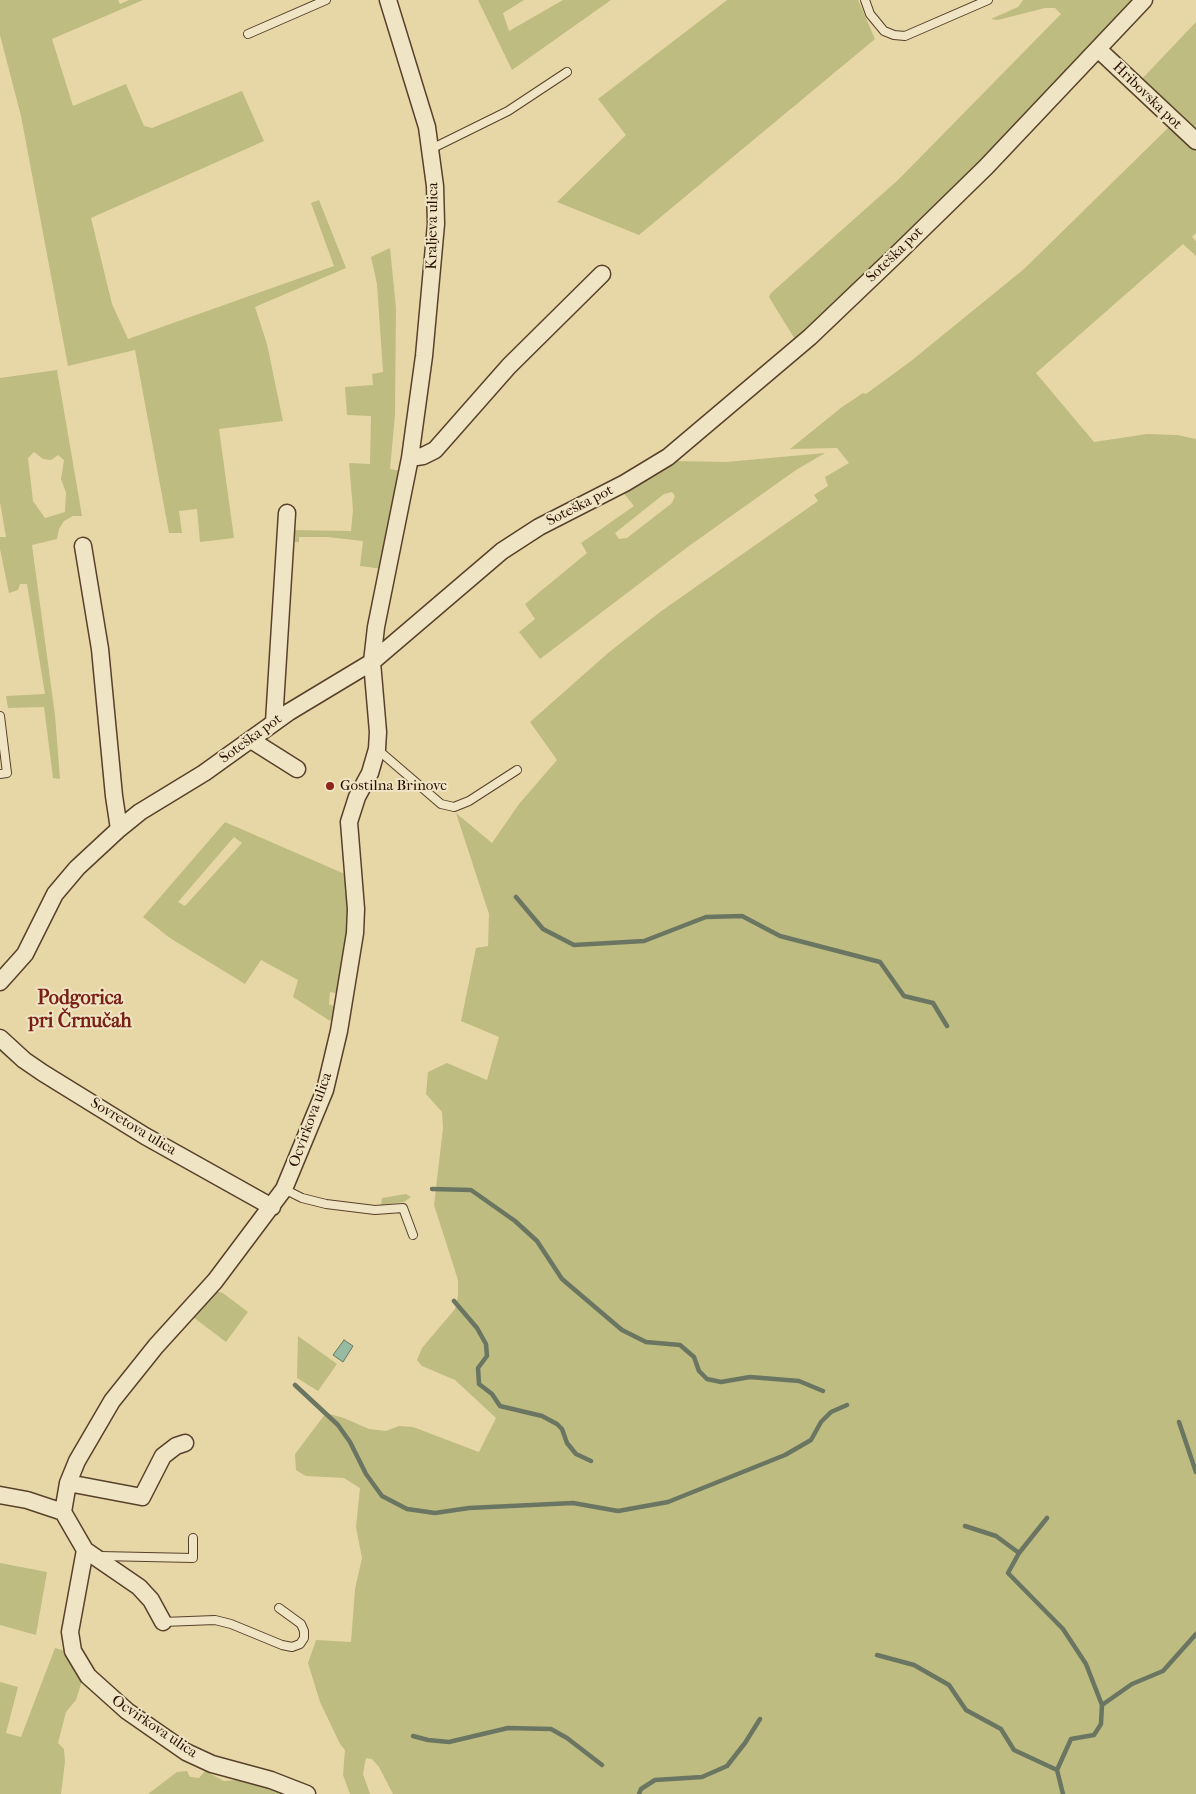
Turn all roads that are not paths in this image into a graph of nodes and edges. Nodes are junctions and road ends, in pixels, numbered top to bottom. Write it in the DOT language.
graph roads {
  1 [pos="326,0"];
  2 [pos="388,0"];
  3 [pos="865,0"];
  4 [pos="988,0"];
  5 [pos="1144,0"];
  6 [pos="248,34"];
  7 [pos="1099,50"];
  8 [pos="567,72"];
  9 [pos="1196,141"];
  10 [pos="431,149"];
  11 [pos="602,274"];
  12 [pos="410,458"];
  13 [pos="287,513"];
  14 [pos="83,546"];
  15 [pos="372,662"];
  16 [pos="0,716"];
  17 [pos="274,722"];
  18 [pos="251,740"];
  19 [pos="377,748"];
  20 [pos="296,769"];
  21 [pos="517,770"];
  22 [pos="0,774"];
  23 [pos="119,829"];
  24 [pos="0,982"];
  25 [pos="0,1038"];
  26 [pos="284,1190"];
  27 [pos="272,1208"];
  28 [pos="413,1235"];
  29 [pos="186,1443"];
  30 [pos="68,1483"];
  31 [pos="0,1495"];
  32 [pos="63,1512"];
  33 [pos="193,1538"];
  34 [pos="89,1553"];
  35 [pos="279,1608"];
  36 [pos="163,1622"];
  37 [pos="307,1794"];
  1 -- 6 [label="lane"];
  2 -- 10 [label="street, Kraljeva ulica"];
  3 -- 4 [label="lane"];
  5 -- 7 [label="street, Soteška pot"];
  7 -- 9 [label="street, Hribovska pot"];
  7 -- 15 [label="street, Soteška pot"];
  8 -- 10 [label="lane"];
  10 -- 12 [label="street, Kraljeva ulica"];
  11 -- 12 [label="street"];
  12 -- 15 [label="street, Kraljeva ulica"];
  13 -- 17 [label="street"];
  14 -- 23 [label="street"];
  15 -- 17 [label="street, Soteška pot"];
  15 -- 19 [label="street, Ocvirkova ulica"];
  16 -- 22 [label="lane"];
  17 -- 18 [label="street, Soteška pot"];
  18 -- 20 [label="street"];
  18 -- 23 [label="street, Soteška pot"];
  19 -- 21 [label="lane"];
  19 -- 26 [label="street, Ocvirkova ulica"];
  23 -- 24 [label="street, Soteška pot"];
  25 -- 27 [label="street, Sovretova ulica"];
  26 -- 27 [label="street, Ocvirkova ulica"];
  26 -- 28 [label="lane"];
  27 -- 30 [label="street, Ocvirkova ulica"];
  29 -- 30 [label="street"];
  30 -- 32 [label="street, Ocvirkova ulica"];
  31 -- 32 [label="street"];
  32 -- 34 [label="street"];
  33 -- 34 [label="lane"];
  34 -- 36 [label="street"];
  34 -- 37 [label="street, Ocvirkova ulica"];
  35 -- 36 [label="lane"];
}
